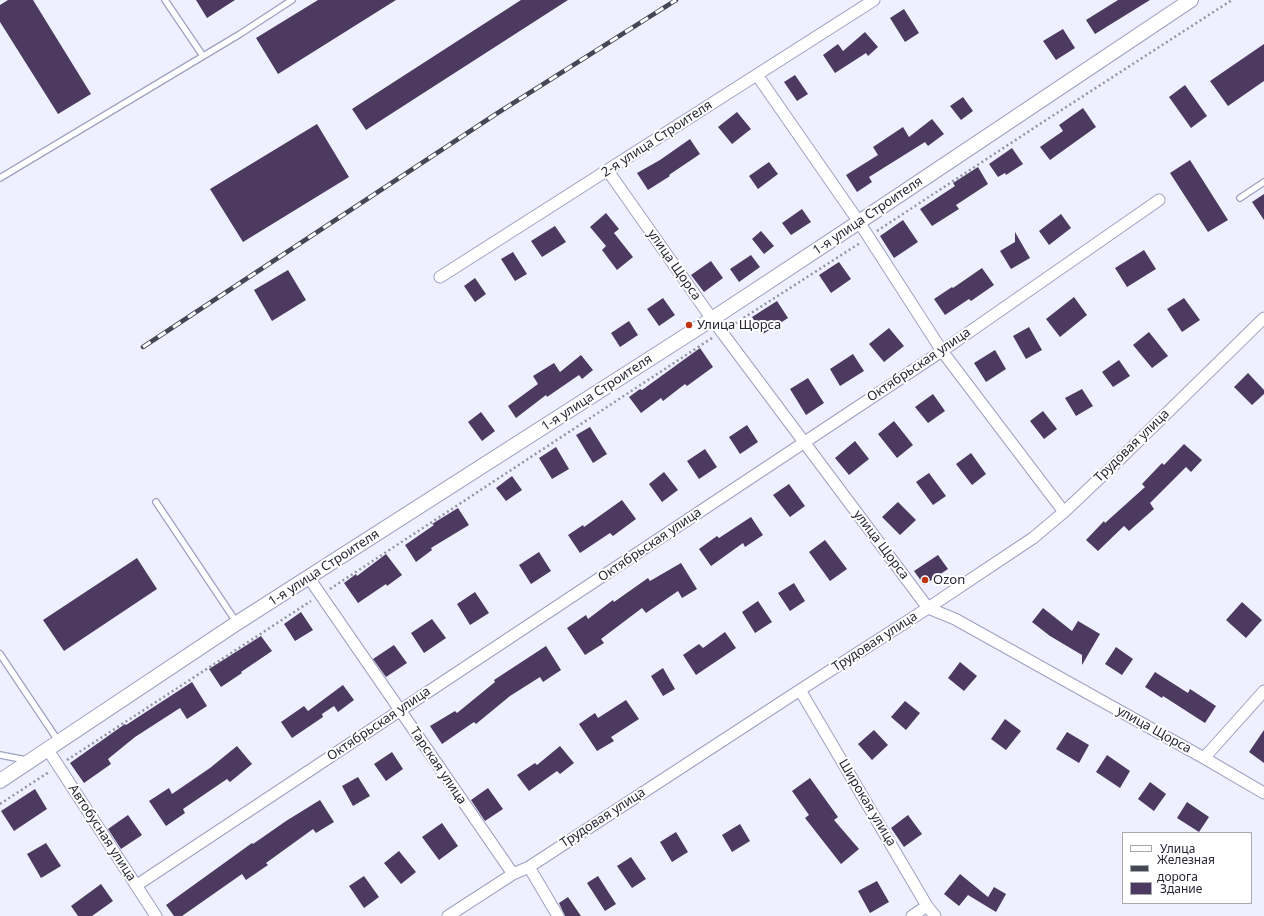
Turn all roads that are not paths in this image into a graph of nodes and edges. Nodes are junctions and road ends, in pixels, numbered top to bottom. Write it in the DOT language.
graph roads {
  1 [pos="165,0"];
  2 [pos="292,0"];
  3 [pos="874,0"];
  4 [pos="1191,0"];
  5 [pos="203,56"];
  6 [pos="757,75"];
  7 [pos="608,171"];
  8 [pos="0,178"];
  9 [pos="1264,182"];
  10 [pos="1240,198"];
  11 [pos="1159,200"];
  12 [pos="859,222"];
  13 [pos="440,277"];
  14 [pos="1264,318"];
  15 [pos="712,319"];
  16 [pos="942,351"];
  17 [pos="804,443"];
  18 [pos="156,502"];
  19 [pos="1064,512"];
  20 [pos="309,578"];
  21 [pos="928,608"];
  22 [pos="237,624"];
  23 [pos="0,654"];
  24 [pos="800,690"];
  25 [pos="1264,691"];
  26 [pos="400,710"];
  27 [pos="54,746"];
  28 [pos="0,755"];
  29 [pos="1204,758"];
  30 [pos="30,761"];
  31 [pos="0,781"];
  32 [pos="1264,793"];
  33 [pos="529,867"];
  34 [pos="513,874"];
  35 [pos="137,885"];
  36 [pos="927,906"];
  37 [pos="156,916"];
  38 [pos="448,916"];
  39 [pos="558,916"];
  40 [pos="912,916"];
  41 [pos="935,916"];
  1 -- 5 [label="lane"];
  2 -- 5 [label="lane"];
  3 -- 6 [label="street, 2-я улица Строителя"];
  4 -- 12 [label="street, 1-я улица Строителя"];
  5 -- 8 [label="lane"];
  6 -- 7 [label="street, 2-я улица Строителя"];
  6 -- 12 [label="street"];
  7 -- 13 [label="street, 2-я улица Строителя"];
  7 -- 15 [label="street, улица Щорса"];
  9 -- 10 [label="lane"];
  11 -- 16 [label="street, Октябрьская улица"];
  12 -- 15 [label="street, 1-я улица Строителя"];
  12 -- 16 [label="street"];
  14 -- 19 [label="street, Трудовая улица"];
  15 -- 17 [label="street, улица Щорса"];
  15 -- 20 [label="street, 1-я улица Строителя"];
  16 -- 17 [label="street, Октябрьская улица"];
  16 -- 19 [label="street"];
  17 -- 21 [label="street, улица Щорса"];
  17 -- 26 [label="street, Октябрьская улица"];
  18 -- 22 [label="lane"];
  19 -- 21 [label="street, Трудовая улица"];
  20 -- 22 [label="street, 1-я улица Строителя"];
  20 -- 26 [label="street, Тарская улица"];
  21 -- 24 [label="street, Трудовая улица"];
  21 -- 29 [label="street, улица Щорса"];
  22 -- 27 [label="street, 1-я улица Строителя"];
  23 -- 27 [label="lane"];
  24 -- 33 [label="street, Трудовая улица"];
  24 -- 36 [label="street, Широкая улица"];
  25 -- 29 [label="street"];
  26 -- 34 [label="street, Тарская улица"];
  26 -- 35 [label="street, Октябрьская улица"];
  27 -- 30 [label="street, 1-я улица Строителя"];
  27 -- 35 [label="street, Автобусная улица"];
  28 -- 30 [label="lane"];
  29 -- 32 [label="street, улица Щорса"];
  30 -- 31 [label="street, 1-я улица Строителя"];
  33 -- 34 [label="street, Трудовая улица"];
  33 -- 39 [label="street"];
  34 -- 38 [label="street, Трудовая улица"];
  35 -- 37 [label="street, Автобусная улица"];
  36 -- 40 [label="street"];
  36 -- 41 [label="street, Широкая улица"];
}
